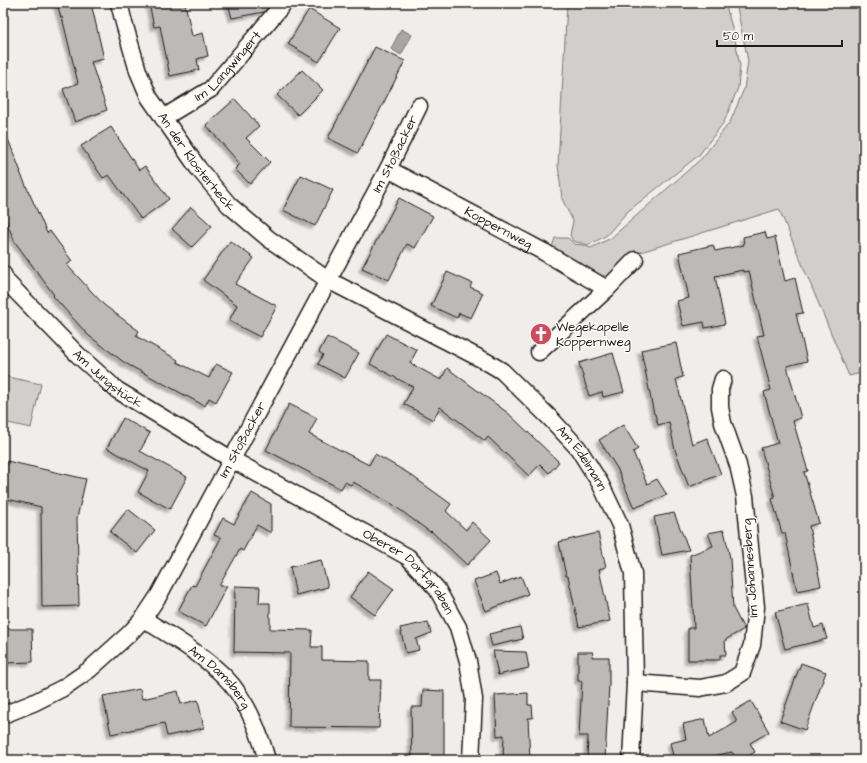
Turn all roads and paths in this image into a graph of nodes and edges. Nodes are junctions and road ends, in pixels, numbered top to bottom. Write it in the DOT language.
graph roads {
  1 [pos="119,3"];
  2 [pos="284,3"];
  3 [pos="419,106"];
  4 [pos="163,118"];
  5 [pos="388,169"];
  6 [pos="635,260"];
  7 [pos="3,274"];
  8 [pos="328,280"];
  9 [pos="607,289"];
  10 [pos="538,352"];
  11 [pos="723,379"];
  12 [pos="231,459"];
  13 [pos="143,618"];
  14 [pos="635,683"];
  15 [pos="3,715"];
  16 [pos="267,760"];
  17 [pos="471,760"];
  18 [pos="631,760"];
  1 -- 4 [label="street, An der Klosterheck"];
  2 -- 4 [label="street, Im Langwingert"];
  3 -- 5 [label="street, Im Stoßacker"];
  4 -- 8 [label="street, An der Klosterheck"];
  5 -- 8 [label="street, Im Stoßacker"];
  5 -- 9 [label="street, Koppernweg"];
  6 -- 9 [label="street"];
  7 -- 12 [label="street, Am Jungstück"];
  8 -- 12 [label="street, Im Stoßacker"];
  8 -- 14 [label="street, Am Edelmann"];
  9 -- 10 [label="street"];
  11 -- 14 [label="street, Im Johannesberg"];
  12 -- 13 [label="street, Im Stoßacker"];
  12 -- 17 [label="street, Oberer Dorfgraben"];
  13 -- 15 [label="street, Im Stoßacker"];
  13 -- 16 [label="street, Am Damsberg"];
  14 -- 18 [label="street, Am Edelmann"];
}
